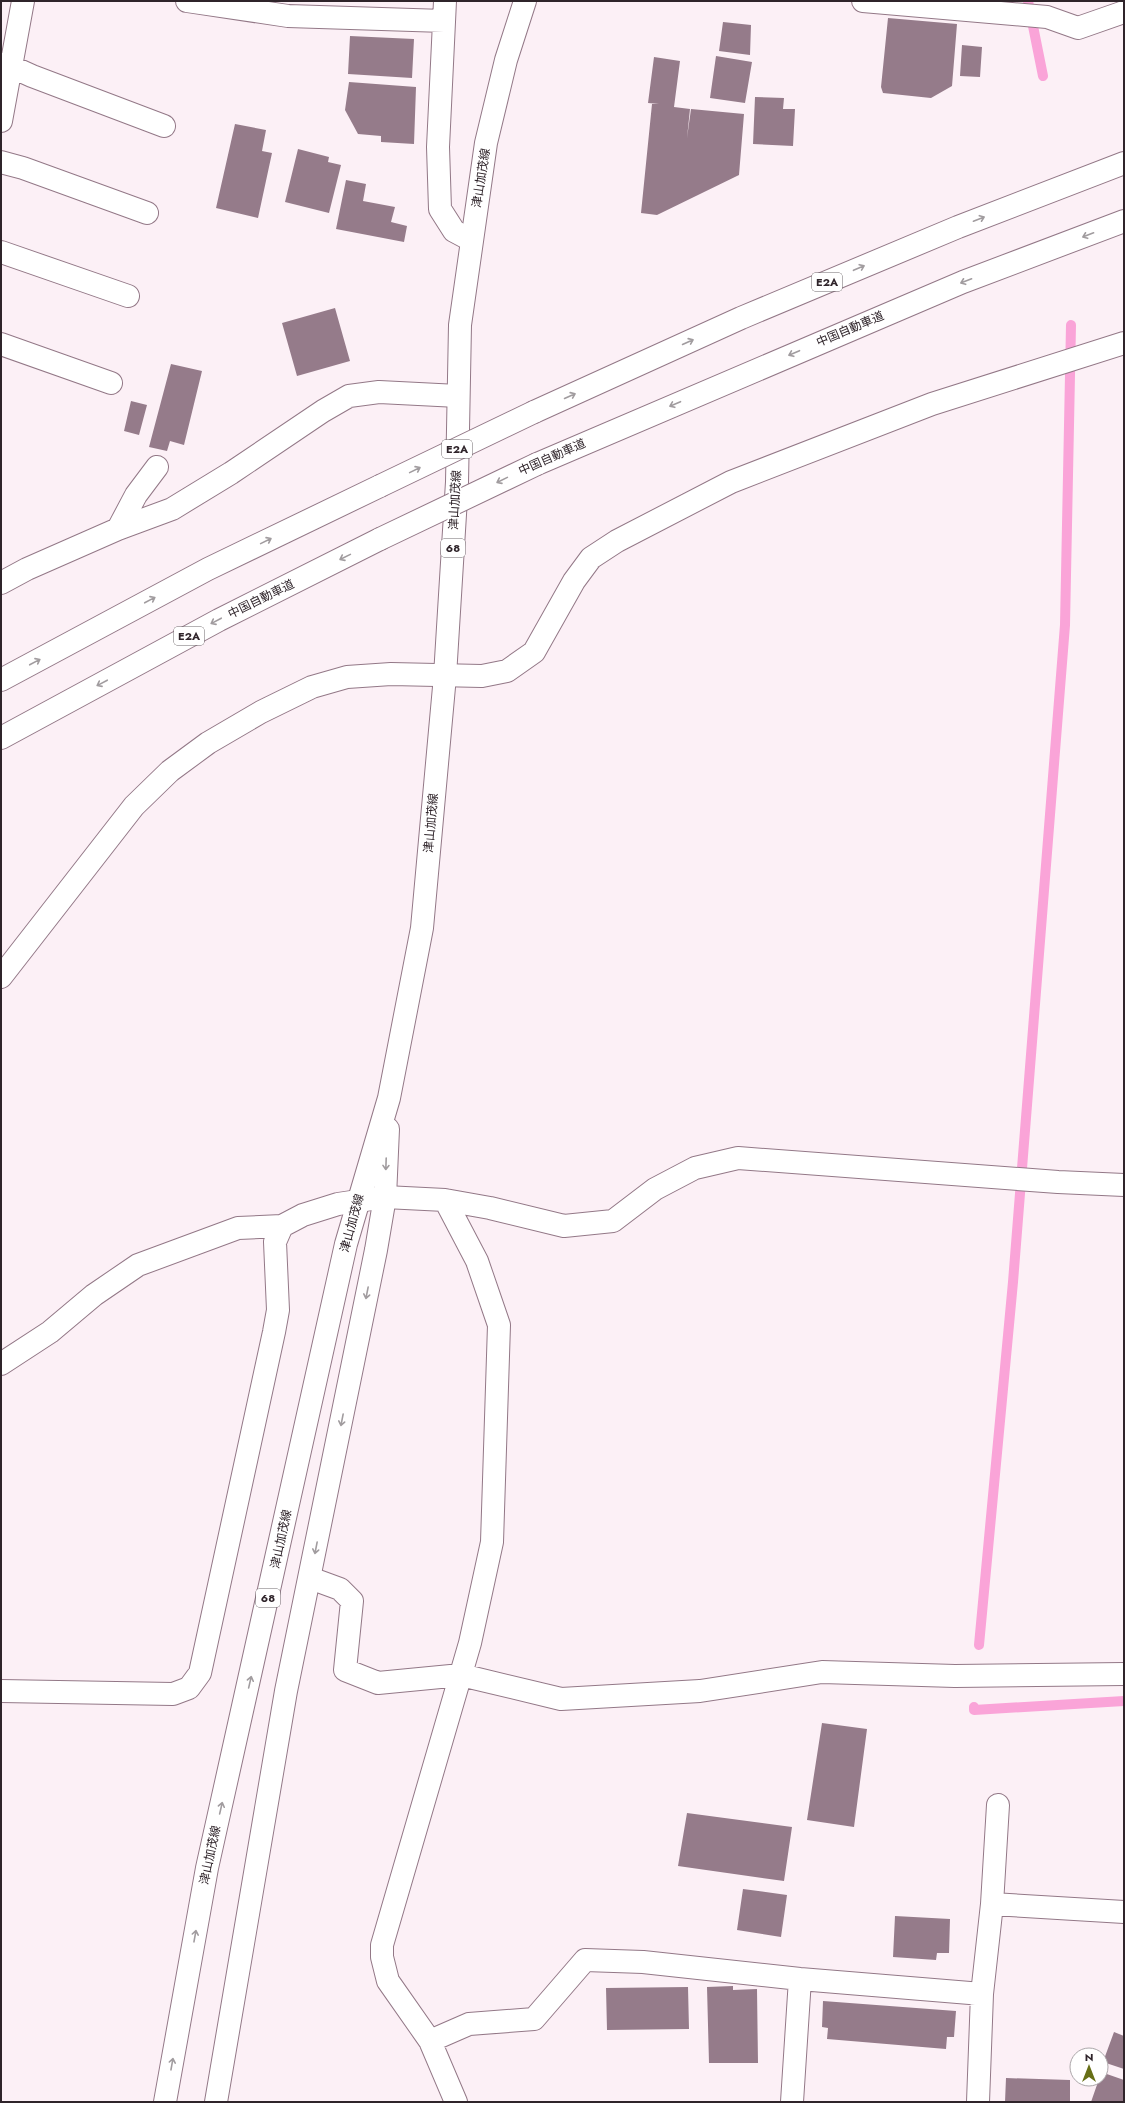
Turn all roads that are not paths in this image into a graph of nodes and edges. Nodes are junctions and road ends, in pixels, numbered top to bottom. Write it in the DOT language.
graph roads {
  1 [pos="23,1"];
  2 [pos="187,1"];
  3 [pos="524,1"];
  4 [pos="863,1"];
  5 [pos="924,4"];
  6 [pos="1047,9"];
  7 [pos="444,11"];
  8 [pos="1124,12"];
  9 [pos="6,65"];
  10 [pos="1,122"];
  11 [pos="164,126"];
  12 [pos="1,162"];
  13 [pos="1124,163"];
  14 [pos="147,213"];
  15 [pos="1124,221"];
  16 [pos="471,240"];
  17 [pos="1,252"];
  18 [pos="128,296"];
  19 [pos="1124,343"];
  20 [pos="1,344"];
  21 [pos="111,383"];
  22 [pos="458,396"];
  23 [pos="157,467"];
  24 [pos="118,529"];
  25 [pos="1,583"];
  26 [pos="445,676"];
  27 [pos="1,680"];
  28 [pos="1,738"];
  29 [pos="1,977"];
  30 [pos="389,1098"];
  31 [pos="1124,1185"];
  32 [pos="385,1197"];
  33 [pos="357,1200"];
  34 [pos="445,1200"];
  35 [pos="282,1226"];
  36 [pos="1,1364"];
  37 [pos="310,1578"];
  38 [pos="1124,1674"];
  39 [pos="461,1675"];
  40 [pos="1,1691"];
  41 [pos="998,1805"];
  42 [pos="992,1904"];
  43 [pos="1124,1912"];
  44 [pos="800,1979"];
  45 [pos="982,1994"];
  46 [pos="430,2040"];
  47 [pos="165,2102"];
  48 [pos="216,2102"];
  49 [pos="456,2102"];
  50 [pos="792,2102"];
  51 [pos="978,2102"];
  1 -- 9 [label="main road"];
  2 -- 7 [label="main road"];
  3 -- 16 [label="main road, 津山加茂線 / 68"];
  4 -- 5 [label="main road"];
  5 -- 6 [label="main road"];
  6 -- 8 [label="main road"];
  7 -- 16 [label="main road"];
  9 -- 10 [label="main road"];
  9 -- 11 [label="main road"];
  12 -- 14 [label="main road"];
  27 -- 13 [label="main road, E2A, one-way, bridge"];
  15 -- 28 [label="main road, 中国自動車道 / E2A, one-way, bridge"];
  16 -- 22 [label="main road, 津山加茂線 / 68"];
  17 -- 18 [label="main road"];
  19 -- 26 [label="main road"];
  20 -- 21 [label="main road"];
  22 -- 24 [label="main road"];
  22 -- 26 [label="main road, 津山加茂線 / 68"];
  23 -- 24 [label="main road"];
  24 -- 25 [label="main road"];
  26 -- 29 [label="main road"];
  26 -- 30 [label="main road, 津山加茂線 / 68"];
  30 -- 32 [label="main road, 津山加茂線 / 68, one-way"];
  30 -- 33 [label="main road, 津山加茂線 / 68"];
  31 -- 34 [label="main road"];
  32 -- 33 [label="main road"];
  32 -- 34 [label="main road"];
  32 -- 37 [label="main road, 津山加茂線 / 68, one-way"];
  33 -- 35 [label="main road"];
  47 -- 33 [label="main road, 津山加茂線 / 68, one-way"];
  34 -- 39 [label="main road"];
  35 -- 36 [label="main road"];
  35 -- 40 [label="main road"];
  37 -- 39 [label="main road"];
  37 -- 48 [label="main road, 津山加茂線 / 68"];
  38 -- 39 [label="main road"];
  39 -- 46 [label="main road"];
  41 -- 42 [label="main road"];
  42 -- 43 [label="main road"];
  42 -- 45 [label="main road"];
  44 -- 45 [label="main road"];
  44 -- 46 [label="main road"];
  44 -- 50 [label="main road"];
  45 -- 51 [label="main road"];
  46 -- 49 [label="main road"];
}
